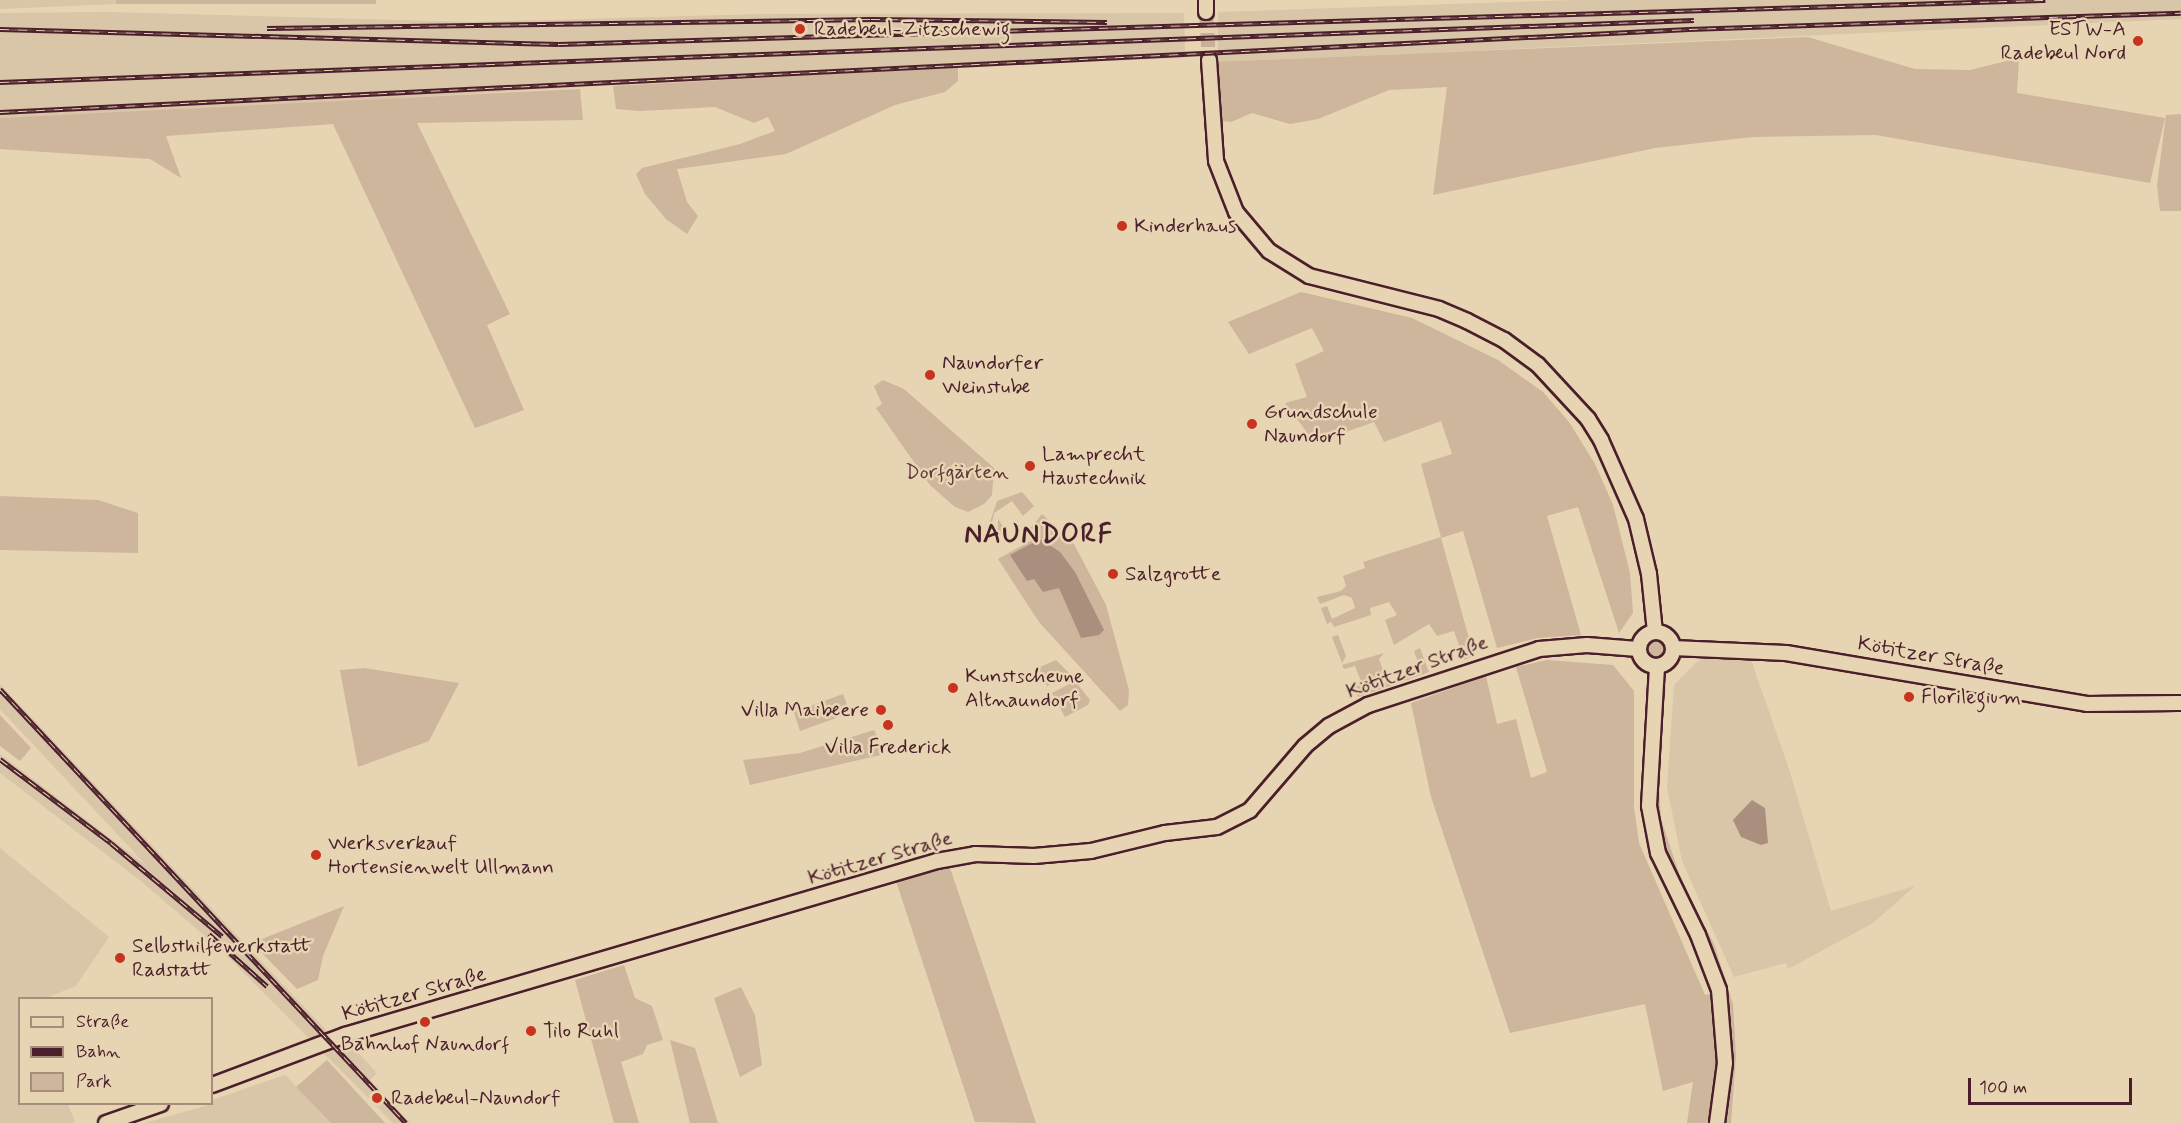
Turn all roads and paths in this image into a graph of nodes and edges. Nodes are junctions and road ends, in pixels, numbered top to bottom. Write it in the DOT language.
graph roads {
  1 [pos="1209,60"];
  2 [pos="1655,632"];
  3 [pos="1673,648"];
  4 [pos="1638,649"];
  5 [pos="1657,667"];
  6 [pos="2181,703"];
  7 [pos="213,1085"];
  8 [pos="158,1105"];
  9 [pos="106,1123"];
  10 [pos="1717,1123"];
  1 -- 2 [label="street"];
  2 -- 3 [label="street"];
  2 -- 4 [label="street"];
  3 -- 5 [label="street"];
  3 -- 6 [label="street, Kötitzer Straße"];
  4 -- 5 [label="street"];
  4 -- 7 [label="street, Kötitzer Straße"];
  5 -- 10 [label="street"];
  8 -- 9 [label="street"];
}
